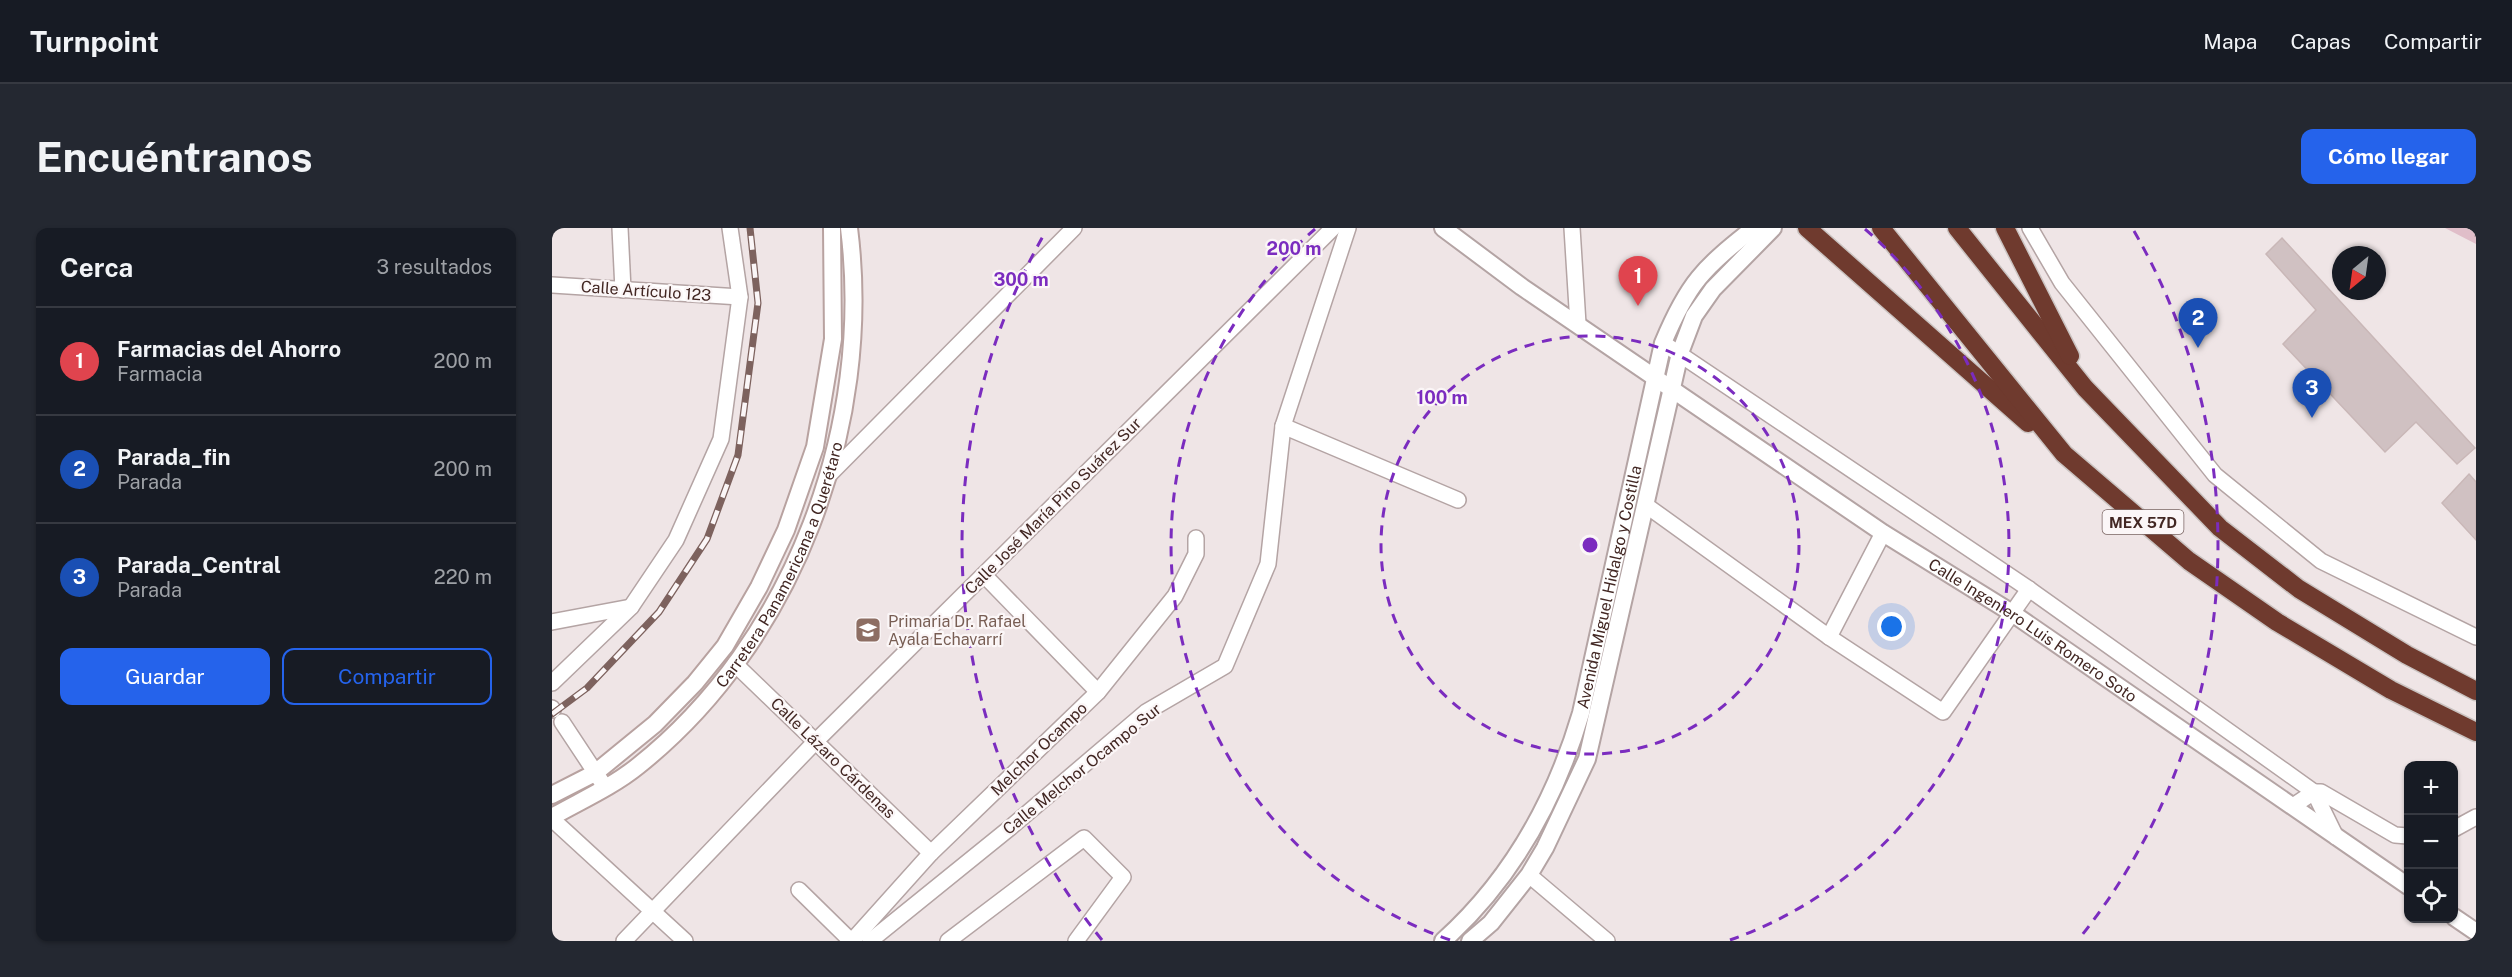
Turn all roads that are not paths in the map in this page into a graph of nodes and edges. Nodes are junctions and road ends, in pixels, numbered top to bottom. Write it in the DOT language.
graph roads {
  1 [pos="620,228"];
  2 [pos="730,228"];
  3 [pos="831,228"];
  4 [pos="849,228"];
  5 [pos="1074,228"];
  6 [pos="1333,228"];
  7 [pos="1348,228"];
  8 [pos="1443,228"];
  9 [pos="1572,228"];
  10 [pos="1754,228"];
  11 [pos="1773,228"];
  12 [pos="1807,228"];
  13 [pos="1881,228"];
  14 [pos="1957,228"];
  15 [pos="2005,228"];
  16 [pos="2030,228"];
  17 [pos="552,285"];
  18 [pos="623,290"];
  19 [pos="740,297"];
  20 [pos="1578,324"];
  21 [pos="1663,344"];
  22 [pos="1680,353"];
  23 [pos="1656,376"];
  24 [pos="2085,388"];
  25 [pos="1674,389"];
  26 [pos="1284,426"];
  27 [pos="2064,454"];
  28 [pos="830,474"];
  29 [pos="1458,500"];
  30 [pos="1647,506"];
  31 [pos="1883,533"];
  32 [pos="1196,538"];
  33 [pos="984,575"];
  34 [pos="2029,589"];
  35 [pos="631,607"];
  36 [pos="2012,613"];
  37 [pos="552,622"];
  38 [pos="2476,637"];
  39 [pos="1828,638"];
  40 [pos="735,664"];
  41 [pos="552,683"];
  42 [pos="2476,691"];
  43 [pos="1098,692"];
  44 [pos="556,713"];
  45 [pos="2476,732"];
  46 [pos="816,741"];
  47 [pos="595,772"];
  48 [pos="605,787"];
  49 [pos="2314,792"];
  50 [pos="552,795"];
  51 [pos="2293,806"];
  52 [pos="2476,817"];
  53 [pos="552,818"];
  54 [pos="2458,827"];
  55 [pos="2404,836"];
  56 [pos="2336,837"];
  57 [pos="932,853"];
  58 [pos="1529,875"];
  59 [pos="2404,883"];
  60 [pos="799,890"];
  61 [pos="653,911"];
  62 [pos="2458,920"];
  63 [pos="2476,932"];
  64 [pos="624,941"];
  65 [pos="685,941"];
  66 [pos="851,941"];
  67 [pos="870,941"];
  68 [pos="948,941"];
  69 [pos="1076,941"];
  70 [pos="1443,941"];
  71 [pos="1470,941"];
  72 [pos="1607,941"];
  1 -- 18 [label="street"];
  2 -- 19 [label="street"];
  3 -- 47 [label="street, Carretera Panamericana a Querétaro"];
  4 -- 28 [label="street, Carretera Panamericana a Querétaro"];
  5 -- 28 [label="street"];
  6 -- 33 [label="street, Calle José María Pino Suárez Sur"];
  7 -- 26 [label="street, Calle Melchor Ocampo Sur"];
  8 -- 20 [label="street, Calle Ingeniero Luis Romero Soto"];
  9 -- 20 [label="street"];
  10 -- 21 [label="street, Avenida Miguel Hidalgo y Costilla"];
  11 -- 22 [label="street, Avenida Miguel Hidalgo y Costilla"];
  12 -- 27 [label="highway"];
  13 -- 27 [label="highway, MEX 57D"];
  14 -- 24 [label="highway, MEX 57D"];
  15 -- 24 [label="highway"];
  16 -- 38 [label="street"];
  17 -- 18 [label="street, Calle Artículo 123"];
  18 -- 19 [label="street, Calle Artículo 123"];
  19 -- 35 [label="street"];
  20 -- 23 [label="street, Calle Ingeniero Luis Romero Soto"];
  21 -- 22 [label="street"];
  21 -- 23 [label="street, Avenida Miguel Hidalgo y Costilla"];
  22 -- 25 [label="street, Avenida Miguel Hidalgo y Costilla"];
  22 -- 34 [label="street"];
  23 -- 25 [label="street, Calle Ingeniero Luis Romero Soto"];
  23 -- 70 [label="street, Avenida Miguel Hidalgo y Costilla"];
  24 -- 42 [label="highway, MEX 57D"];
  25 -- 30 [label="street, Avenida Miguel Hidalgo y Costilla"];
  25 -- 31 [label="street, Calle Ingeniero Luis Romero Soto"];
  26 -- 29 [label="street"];
  26 -- 67 [label="street, Calle Melchor Ocampo Sur"];
  27 -- 45 [label="highway, MEX 57D"];
  28 -- 40 [label="street, Carretera Panamericana a Querétaro"];
  30 -- 39 [label="street"];
  30 -- 58 [label="street, Avenida Miguel Hidalgo y Costilla"];
  31 -- 36 [label="street, Calle Ingeniero Luis Romero Soto"];
  31 -- 39 [label="street"];
  32 -- 43 [label="street, Melchor Ocampo"];
  33 -- 43 [label="street"];
  33 -- 46 [label="street, Calle José María Pino Suárez Sur"];
  34 -- 36 [label="street"];
  34 -- 49 [label="street"];
  35 -- 37 [label="street"];
  35 -- 41 [label="street"];
  36 -- 39 [label="street"];
  36 -- 51 [label="street, Calle Ingeniero Luis Romero Soto"];
  40 -- 46 [label="street, Calle Lázaro Cárdenas"];
  40 -- 48 [label="street, Carretera Panamericana a Querétaro"];
  43 -- 57 [label="street, Melchor Ocampo"];
  44 -- 47 [label="street"];
  46 -- 57 [label="street, Calle Lázaro Cárdenas"];
  46 -- 61 [label="street, Calle José María Pino Suárez Sur"];
  47 -- 48 [label="street"];
  47 -- 50 [label="street, Carretera Panamericana a Querétaro"];
  48 -- 53 [label="street, Carretera Panamericana a Querétaro"];
  49 -- 51 [label="street"];
  49 -- 55 [label="street"];
  49 -- 56 [label="street"];
  51 -- 56 [label="street, Calle Ingeniero Luis Romero Soto"];
  52 -- 54 [label="street"];
  53 -- 61 [label="street"];
  56 -- 59 [label="street, Calle Ingeniero Luis Romero Soto"];
  57 -- 66 [label="street, Melchor Ocampo"];
  58 -- 71 [label="street, Avenida Miguel Hidalgo y Costilla"];
  58 -- 72 [label="street"];
  60 -- 66 [label="street"];
  61 -- 64 [label="street, Calle José María Pino Suárez Sur"];
  61 -- 65 [label="street"];
  62 -- 63 [label="street"];
  68 -- 69 [label="street"];
}
